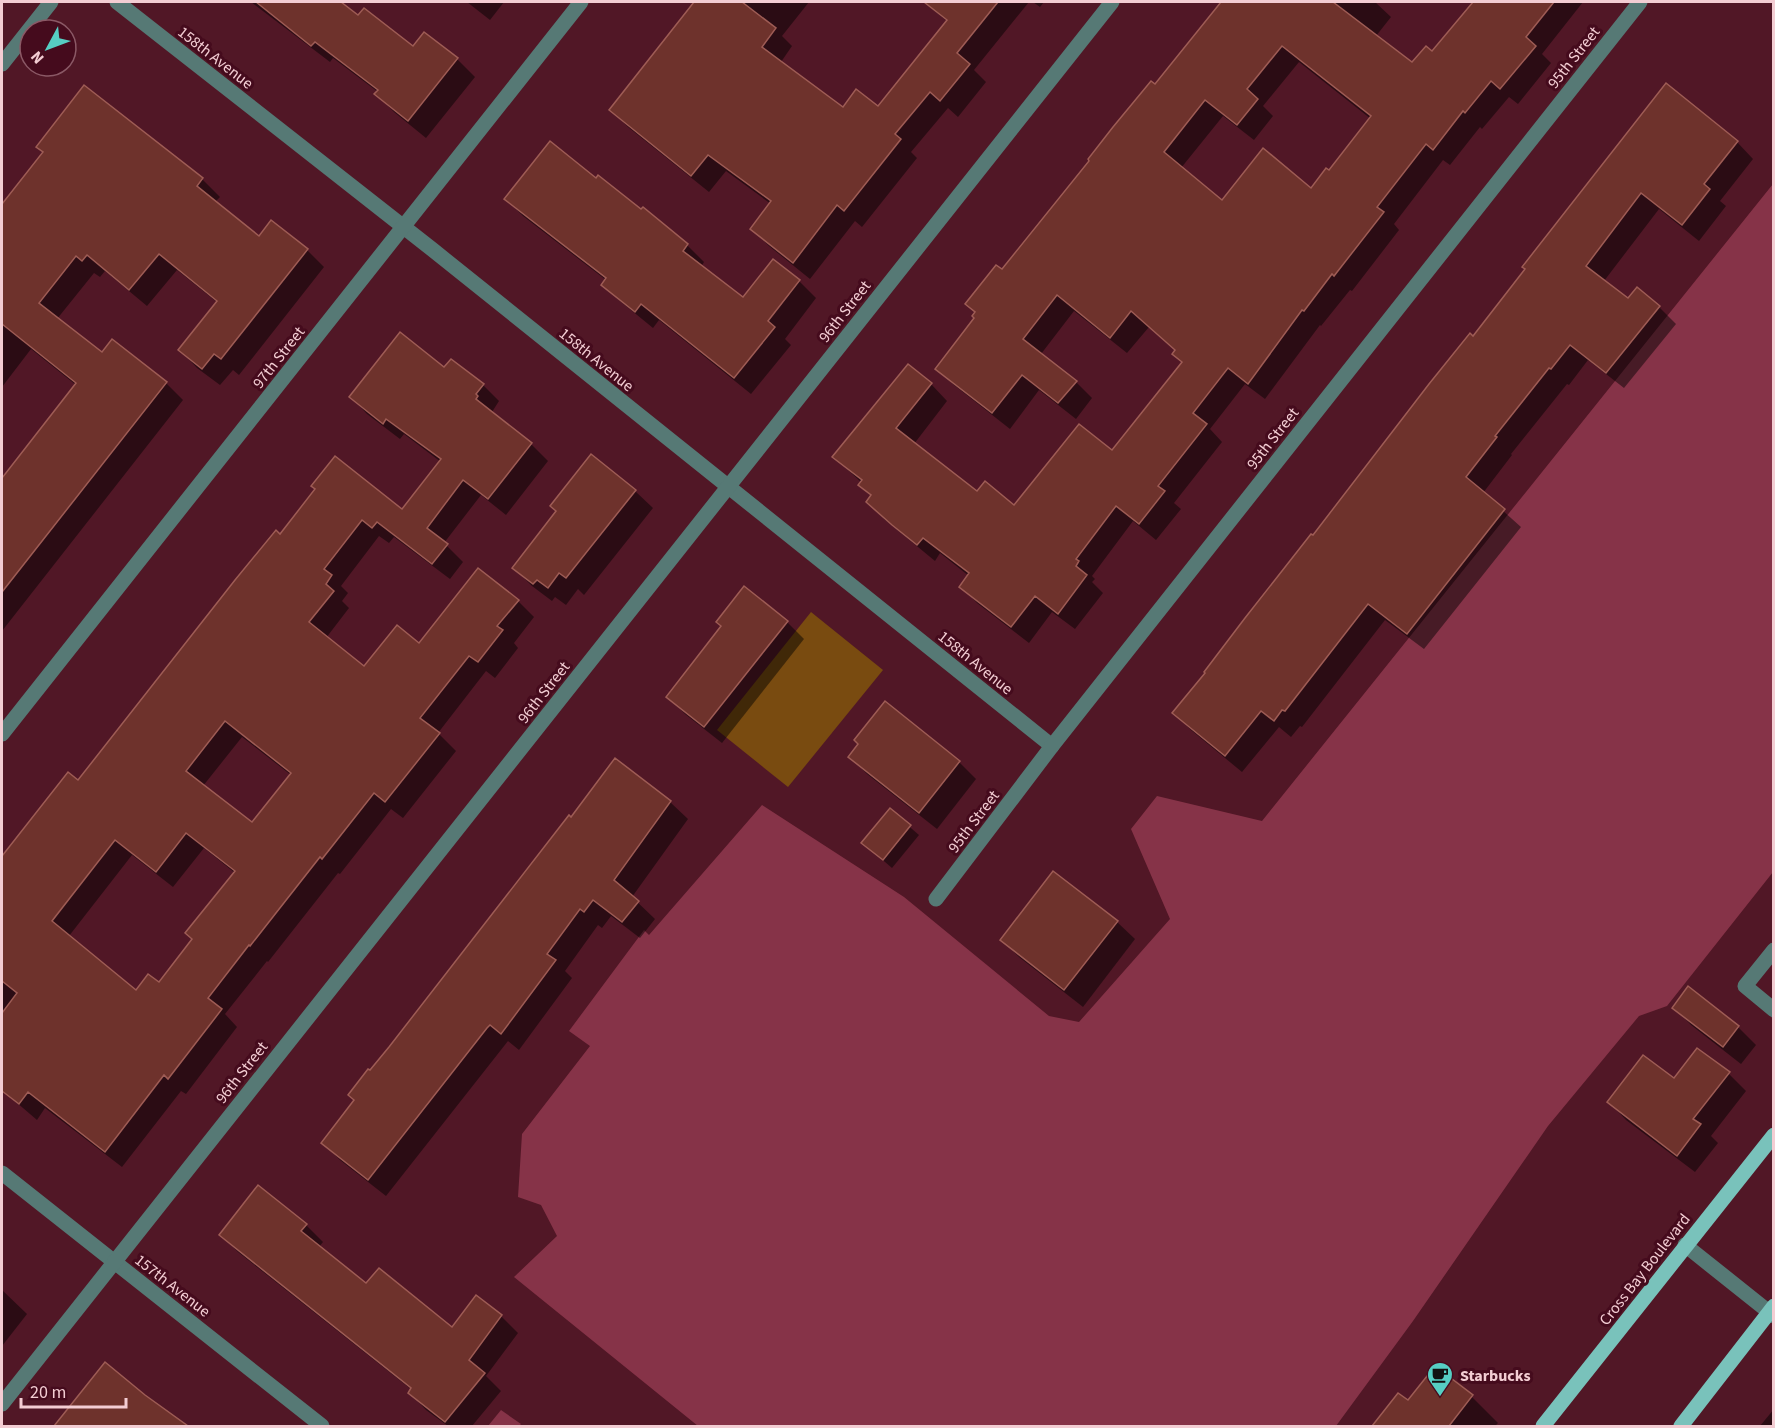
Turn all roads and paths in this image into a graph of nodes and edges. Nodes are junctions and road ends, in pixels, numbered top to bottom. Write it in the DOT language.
graph roads {
  1 [pos="51,2"];
  2 [pos="117,2"];
  3 [pos="581,2"];
  4 [pos="1112,2"];
  5 [pos="1640,2"];
  6 [pos="2,64"];
  7 [pos="403,227"];
  8 [pos="729,487"];
  9 [pos="2,734"];
  10 [pos="1052,746"];
  11 [pos="936,899"];
  12 [pos="1773,950"];
  13 [pos="1773,1010"];
  14 [pos="1773,1135"];
  15 [pos="2,1173"];
  16 [pos="1685,1245"];
  17 [pos="114,1261"];
  18 [pos="1772,1312"];
  19 [pos="2,1404"];
  20 [pos="322,1426"];
  21 [pos="1543,1426"];
  22 [pos="1682,1426"];
  1 -- 6 [label="street"];
  2 -- 7 [label="street, 158th Avenue"];
  3 -- 7 [label="street, 97th Street"];
  4 -- 8 [label="street, 96th Street"];
  5 -- 10 [label="street, 95th Street"];
  7 -- 8 [label="street, 158th Avenue"];
  7 -- 9 [label="street, 97th Street"];
  8 -- 10 [label="street, 158th Avenue"];
  8 -- 17 [label="street, 96th Street"];
  10 -- 11 [label="street, 95th Street"];
  12 -- 13 [label="street"];
  14 -- 16 [label="main road, Cross Bay Boulevard"];
  15 -- 17 [label="street, 157th Avenue"];
  16 -- 18 [label="street"];
  16 -- 21 [label="main road, Cross Bay Boulevard"];
  17 -- 19 [label="street, 96th Street"];
  17 -- 20 [label="street, 157th Avenue"];
  18 -- 22 [label="main road"];
}
